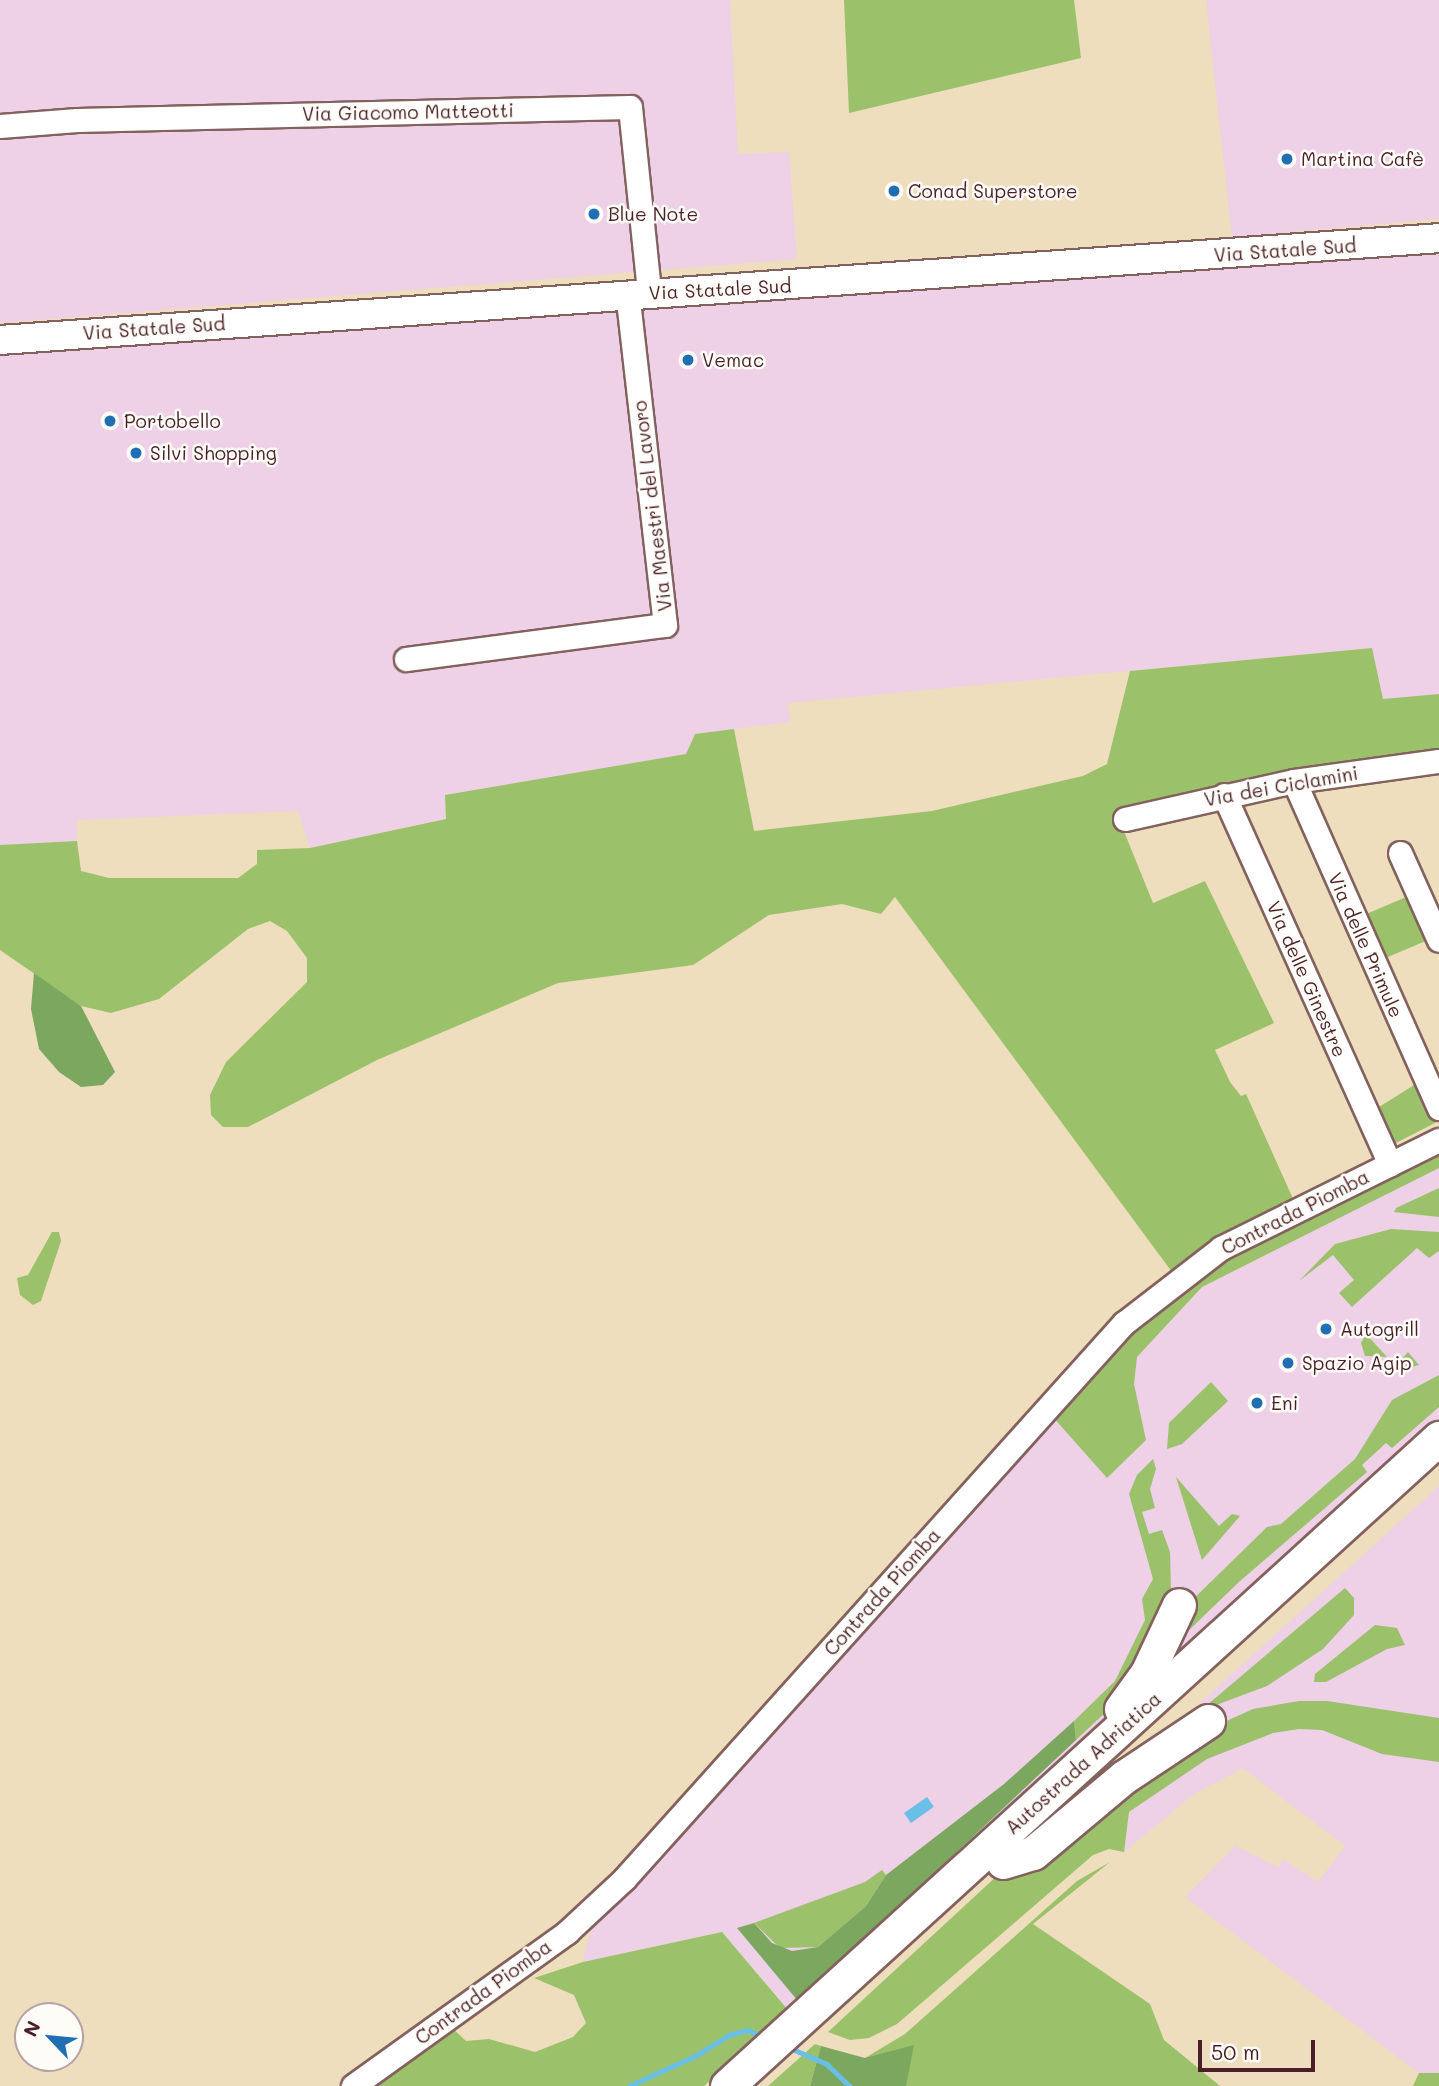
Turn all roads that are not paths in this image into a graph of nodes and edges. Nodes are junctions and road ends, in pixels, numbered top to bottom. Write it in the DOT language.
graph roads {
  1 [pos="0,125"];
  2 [pos="1439,238"];
  3 [pos="638,293"];
  4 [pos="0,340"];
  5 [pos="406,659"];
  6 [pos="1439,761"];
  7 [pos="1294,781"];
  8 [pos="1224,795"];
  9 [pos="1125,819"];
  10 [pos="1400,853"];
  11 [pos="1439,940"];
  12 [pos="1439,1108"];
  13 [pos="1439,1140"];
  14 [pos="1390,1164"];
  15 [pos="1439,1438"];
  16 [pos="1439,1467"];
  17 [pos="1179,1605"];
  18 [pos="1208,1721"];
  19 [pos="1038,1805"];
  20 [pos="1003,1862"];
  21 [pos="353,2086"];
  22 [pos="727,2086"];
  23 [pos="755,2086"];
  1 -- 3 [label="street, Via Giacomo Matteotti"];
  2 -- 3 [label="main road, Via Statale Sud"];
  3 -- 4 [label="main road, Via Statale Sud"];
  3 -- 5 [label="street, Via Maestri del Lavoro"];
  6 -- 7 [label="street, Via dei Ciclamini"];
  7 -- 8 [label="street, Via dei Ciclamini"];
  7 -- 12 [label="street, Via delle Primule"];
  8 -- 9 [label="street, Via dei Ciclamini"];
  8 -- 14 [label="street, Via delle Ginestre"];
  10 -- 11 [label="street"];
  13 -- 14 [label="street, Contrada Piomba"];
  14 -- 21 [label="street, Contrada Piomba"];
  15 -- 19 [label="highway, Autostrada Adriatica"];
  16 -- 20 [label="highway, Autostrada Adriatica"];
  17 -- 19 [label="highway"];
  18 -- 20 [label="highway"];
  19 -- 22 [label="highway, Autostrada Adriatica"];
  20 -- 23 [label="highway, Autostrada Adriatica"];
}
